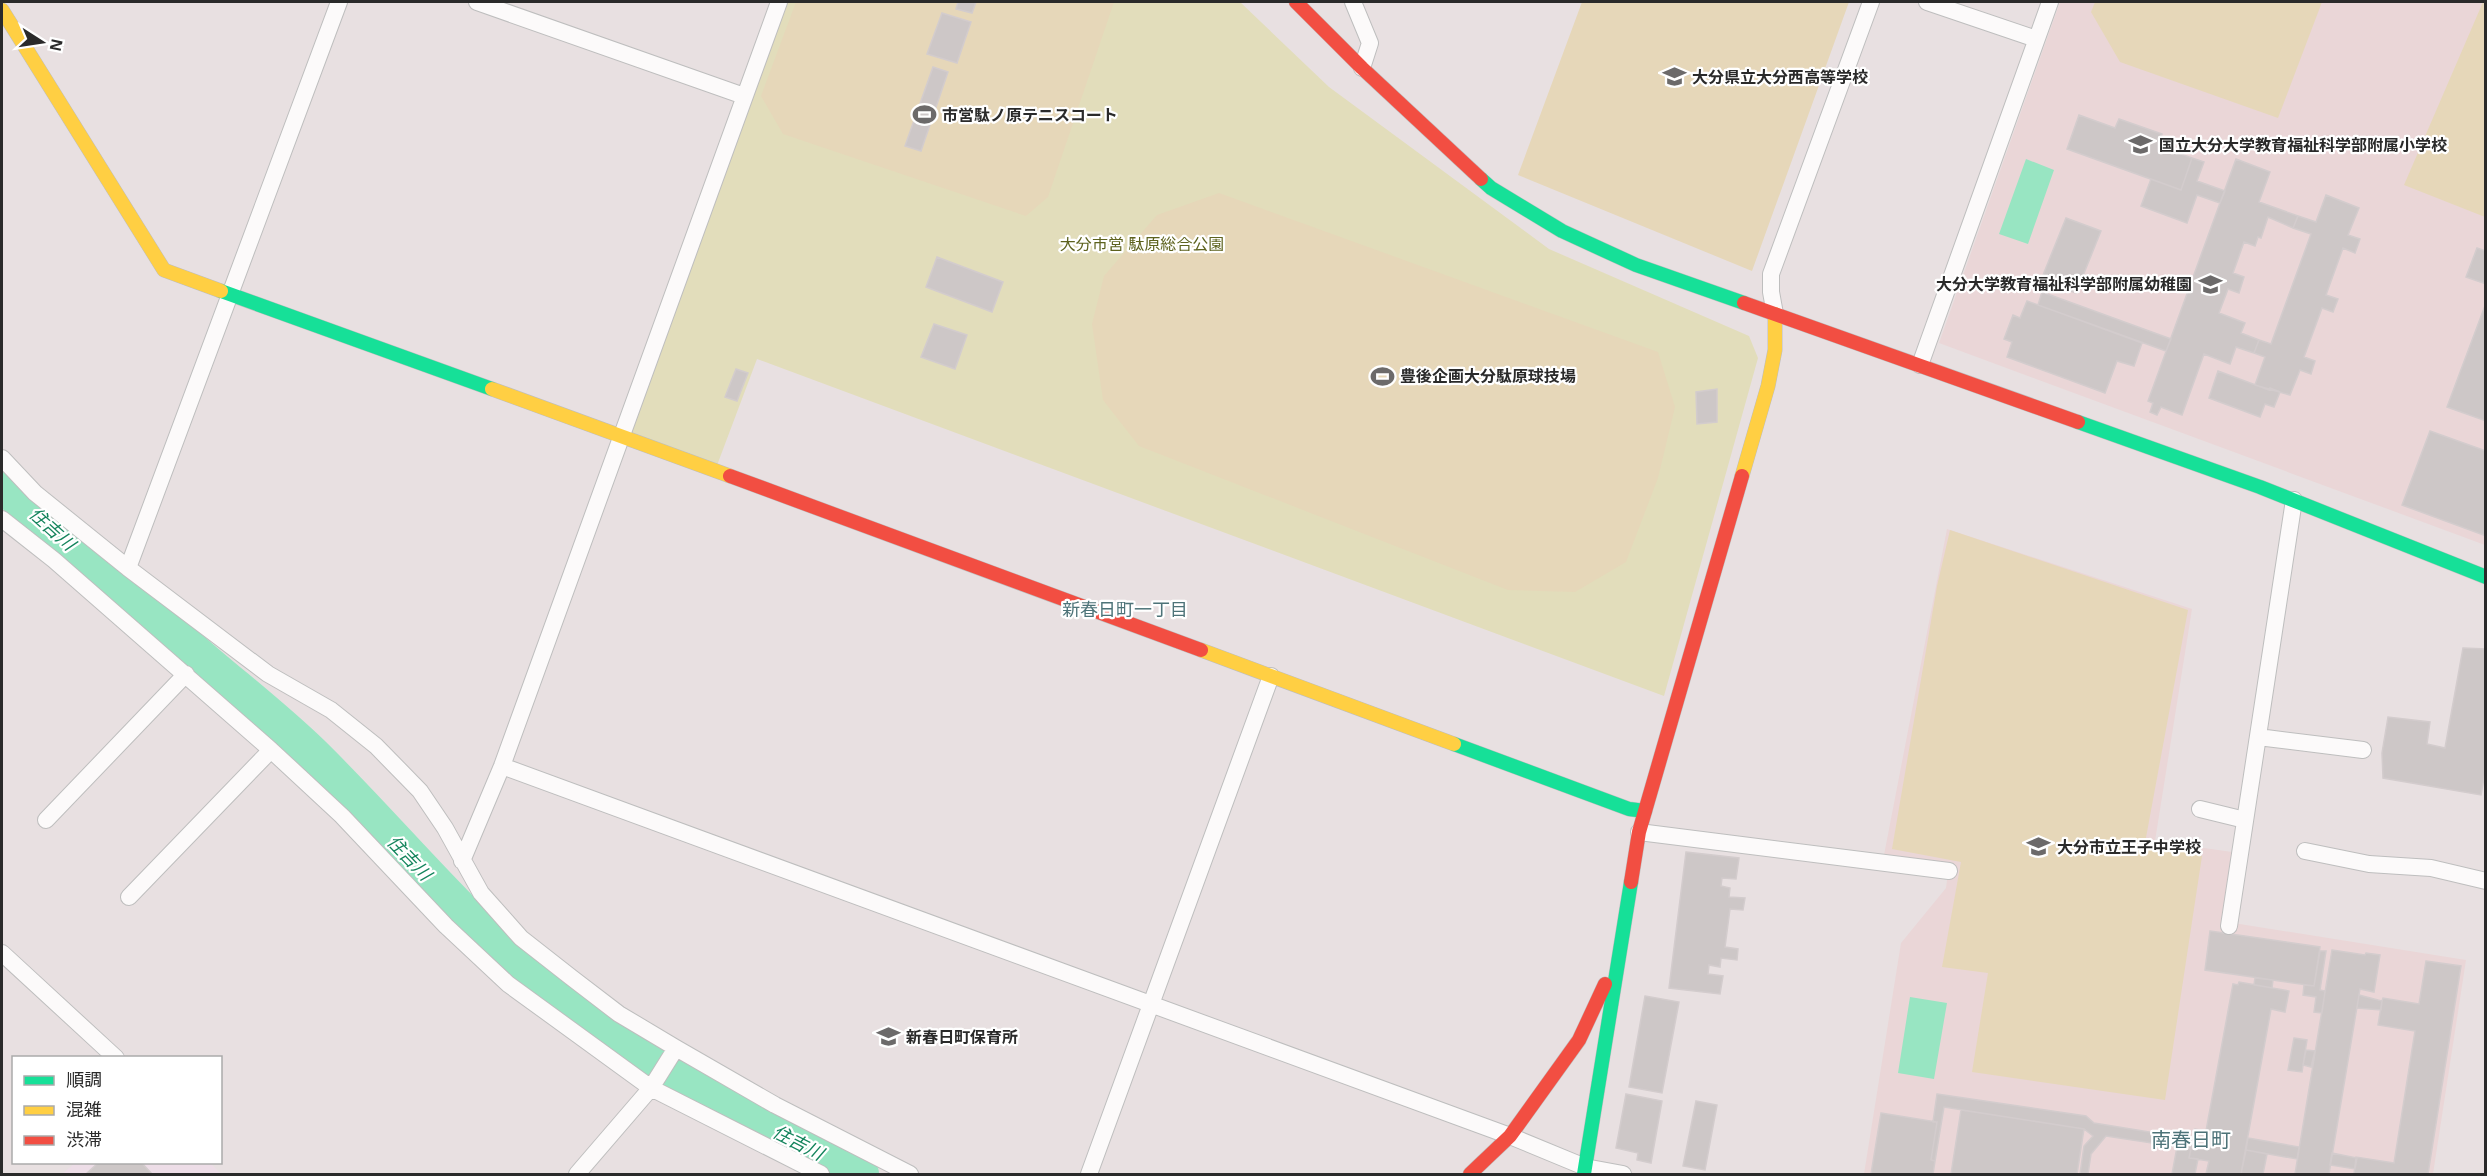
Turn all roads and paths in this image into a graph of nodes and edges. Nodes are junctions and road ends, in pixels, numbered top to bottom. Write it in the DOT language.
graph roads {
  1 [pos="339,2"];
  2 [pos="477,2"];
  3 [pos="779,2"];
  4 [pos="1296,2"];
  5 [pos="1353,2"];
  6 [pos="1871,2"];
  7 [pos="1927,2"];
  8 [pos="2050,2"];
  9 [pos="2,10"];
  10 [pos="2036,39"];
  11 [pos="1362,68"];
  12 [pos="744,96"];
  13 [pos="230,294"];
  14 [pos="1775,314"];
  15 [pos="1920,365"];
  16 [pos="620,435"];
  17 [pos="2,458"];
  18 [pos="2294,500"];
  19 [pos="2,519"];
  20 [pos="128,568"];
  21 [pos="2486,577"];
  22 [pos="186,674"];
  23 [pos="1271,676"];
  24 [pos="2258,737"];
  25 [pos="271,750"];
  26 [pos="2363,750"];
  27 [pos="502,766"];
  28 [pos="2200,809"];
  29 [pos="1645,811"];
  30 [pos="46,820"];
  31 [pos="2245,820"];
  32 [pos="1640,832"];
  33 [pos="2305,851"];
  34 [pos="462,861"];
  35 [pos="1948,871"];
  36 [pos="2486,881"];
  37 [pos="129,897"];
  38 [pos="1628,897"];
  39 [pos="2229,926"];
  40 [pos="2,954"];
  41 [pos="1152,1005"];
  42 [pos="674,1051"];
  43 [pos="114,1056"];
  44 [pos="654,1083"];
  45 [pos="1510,1136"];
  46 [pos="1585,1171"];
  47 [pos="578,1174"];
  48 [pos="821,1174"];
  49 [pos="910,1174"];
  50 [pos="1089,1174"];
  51 [pos="1470,1174"];
  52 [pos="1623,1174"];
  1 -- 13 [label="street"];
  2 -- 12 [label="street"];
  3 -- 12 [label="street"];
  4 -- 11 [label="street"];
  5 -- 11 [label="street"];
  6 -- 14 [label="street"];
  7 -- 10 [label="street"];
  8 -- 10 [label="street"];
  9 -- 13 [label="street"];
  10 -- 15 [label="street"];
  11 -- 14 [label="street"];
  12 -- 16 [label="street"];
  13 -- 16 [label="street"];
  13 -- 20 [label="street"];
  14 -- 15 [label="street"];
  14 -- 29 [label="street"];
  15 -- 18 [label="street"];
  16 -- 23 [label="street"];
  16 -- 27 [label="street"];
  17 -- 20 [label="street"];
  18 -- 21 [label="street"];
  18 -- 24 [label="street"];
  19 -- 22 [label="street"];
  20 -- 34 [label="street"];
  22 -- 25 [label="street"];
  22 -- 30 [label="street"];
  23 -- 29 [label="street"];
  23 -- 41 [label="street"];
  24 -- 26 [label="street"];
  24 -- 31 [label="street"];
  25 -- 37 [label="street"];
  25 -- 44 [label="street"];
  27 -- 34 [label="street"];
  27 -- 41 [label="street"];
  28 -- 31 [label="street"];
  29 -- 32 [label="street"];
  31 -- 39 [label="street"];
  32 -- 35 [label="street"];
  32 -- 38 [label="street"];
  33 -- 36 [label="street"];
  34 -- 42 [label="street"];
  38 -- 45 [label="street"];
  38 -- 46 [label="street"];
  40 -- 43 [label="street"];
  41 -- 45 [label="street"];
  41 -- 50 [label="street"];
  42 -- 44 [label="street"];
  42 -- 49 [label="street"];
  44 -- 47 [label="street"];
  44 -- 48 [label="street"];
  45 -- 46 [label="street"];
  45 -- 51 [label="street"];
  46 -- 52 [label="street"];
}
